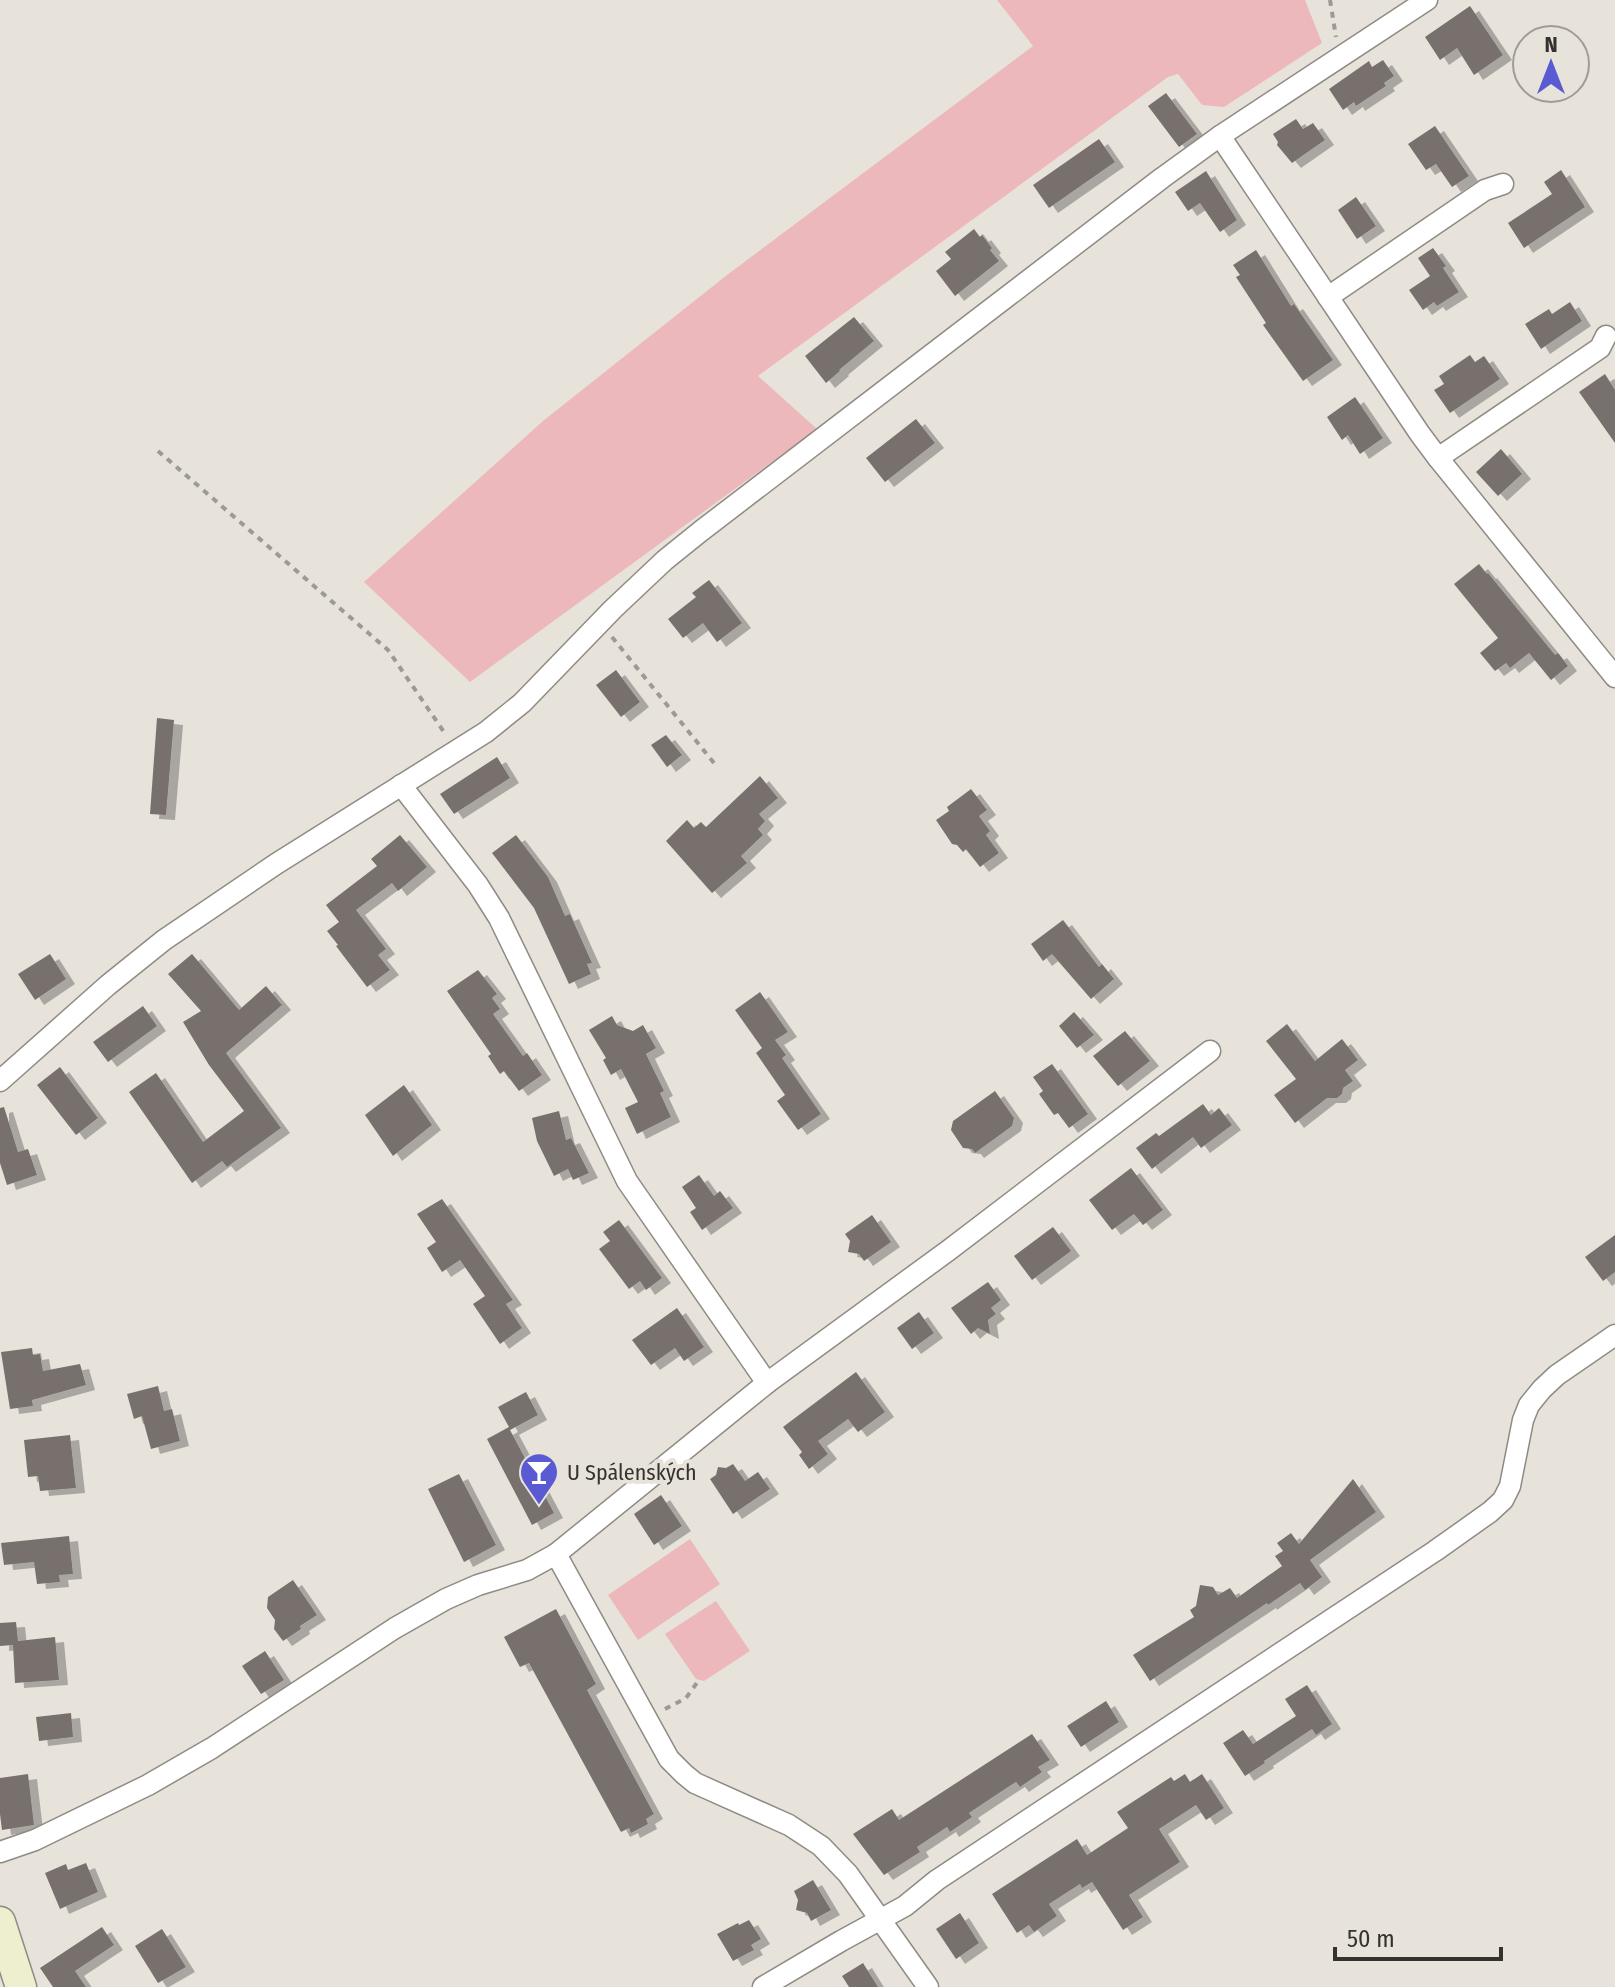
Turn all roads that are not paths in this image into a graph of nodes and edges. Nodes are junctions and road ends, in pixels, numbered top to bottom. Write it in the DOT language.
graph roads {
  1 [pos="1427,0"];
  2 [pos="1220,136"];
  3 [pos="1503,184"];
  4 [pos="1328,297"];
  5 [pos="1606,336"];
  6 [pos="1438,458"];
  7 [pos="1615,677"];
  8 [pos="401,785"];
  9 [pos="1210,1051"];
  10 [pos="0,1081"];
  11 [pos="1615,1335"];
  12 [pos="767,1383"];
  13 [pos="556,1554"];
  14 [pos="0,1852"];
  15 [pos="881,1919"];
  16 [pos="0,1922"];
  17 [pos="21,1987"];
  18 [pos="763,1987"];
  19 [pos="928,1987"];
  1 -- 2 [label="street"];
  2 -- 4 [label="street"];
  2 -- 8 [label="street"];
  3 -- 4 [label="street"];
  4 -- 6 [label="street"];
  5 -- 6 [label="street"];
  6 -- 7 [label="street"];
  8 -- 10 [label="street"];
  8 -- 12 [label="street"];
  9 -- 12 [label="street"];
  11 -- 15 [label="street"];
  12 -- 13 [label="street"];
  13 -- 14 [label="street"];
  13 -- 15 [label="street"];
  15 -- 18 [label="street"];
  15 -- 19 [label="street"];
  16 -- 17 [label="street"];
}
